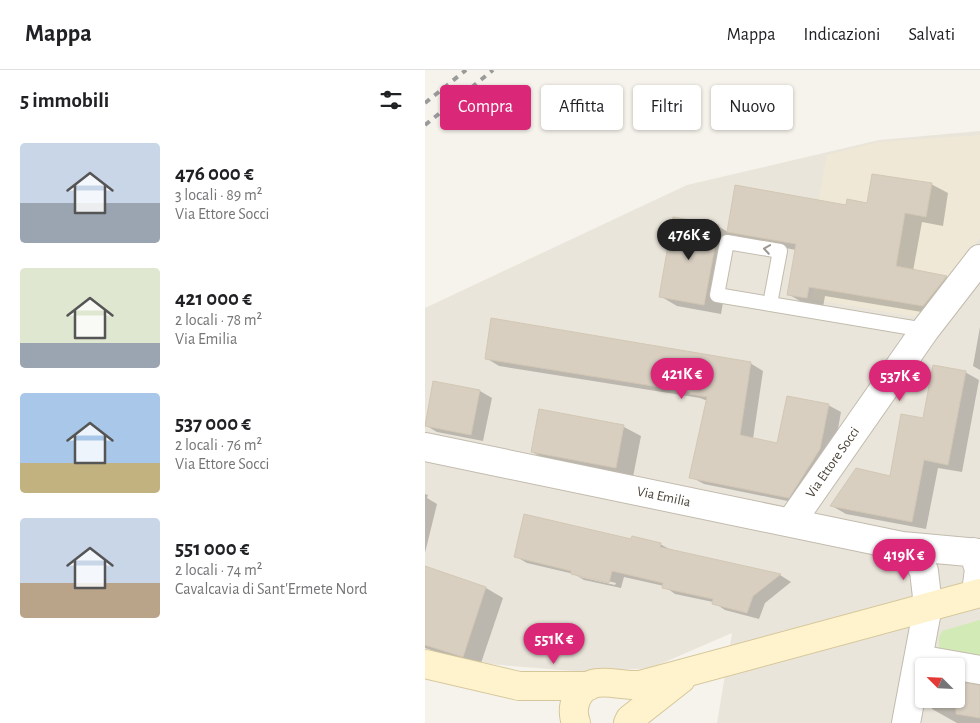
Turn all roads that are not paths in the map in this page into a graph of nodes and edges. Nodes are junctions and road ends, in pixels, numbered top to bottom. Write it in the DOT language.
graph roads {
  1 [pos="980,259"];
  2 [pos="970,286"];
  3 [pos="770,304"];
  4 [pos="925,330"];
  5 [pos="425,447"];
  6 [pos="791,522"];
  7 [pos="902,546"];
  8 [pos="977,553"];
  9 [pos="978,593"];
  10 [pos="928,606"];
  11 [pos="918,658"];
  12 [pos="425,664"];
  13 [pos="965,667"];
  14 [pos="692,670"];
  15 [pos="980,670"];
  16 [pos="915,675"];
  17 [pos="600,685"];
  18 [pos="519,686"];
  19 [pos="629,721"];
  20 [pos="576,722"];
  21 [pos="906,723"];
  1 -- 2 [label="street, Via Ettore Socci"];
  2 -- 4 [label="street, Via Ettore Socci"];
  3 -- 3 [label="lane, one-way"];
  3 -- 4 [label="lane"];
  4 -- 6 [label="street, Via Ettore Socci"];
  5 -- 6 [label="street, Via Emilia"];
  6 -- 7 [label="street, Via Emilia"];
  7 -- 8 [label="street, Via Emilia"];
  7 -- 10 [label="street"];
  8 -- 9 [label="street, Via Emilia"];
  9 -- 10 [label="main road, Via Emilia"];
  10 -- 11 [label="street"];
  10 -- 14 [label="main road, Via Emilia"];
  12 -- 18 [label="main road"];
  13 -- 15 [label="street"];
  14 -- 17 [label="main road, Via Emilia"];
  14 -- 19 [label="main road, Via Emilia"];
  16 -- 21 [label="street"];
  17 -- 18 [label="main road"];
  17 -- 19 [label="main road, Via Emilia"];
  17 -- 20 [label="main road"];
  18 -- 20 [label="main road"];
}
